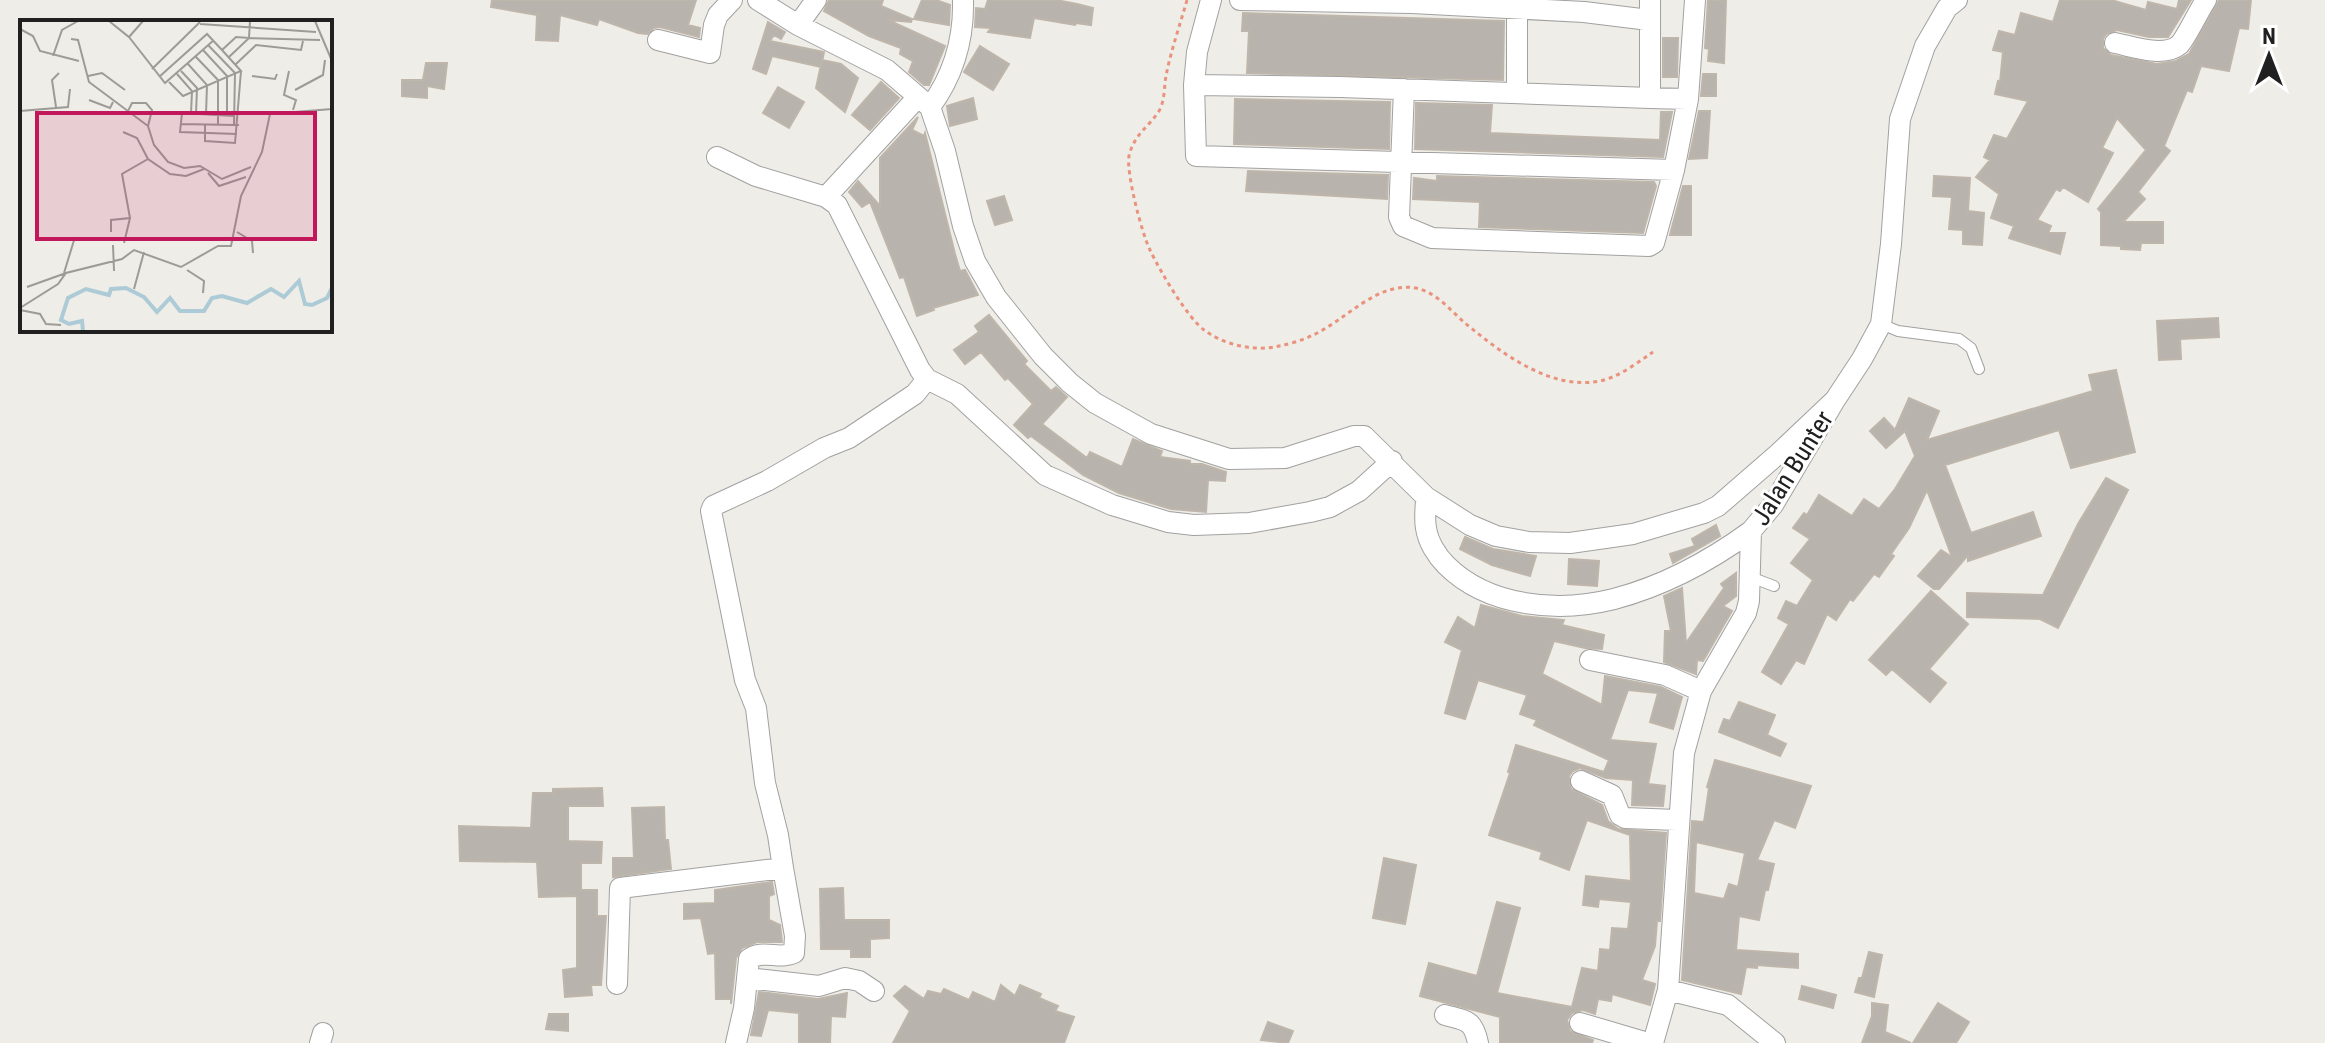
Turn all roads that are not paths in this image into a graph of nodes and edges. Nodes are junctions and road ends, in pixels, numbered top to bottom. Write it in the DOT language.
graph roads {
  1 [pos="732,0"];
  2 [pos="758,0"];
  3 [pos="816,0"];
  4 [pos="963,0"];
  5 [pos="1211,0"];
  6 [pos="1240,0"];
  7 [pos="1330,0"];
  8 [pos="1695,0"];
  9 [pos="1957,0"];
  10 [pos="2206,0"];
  11 [pos="1286,1"];
  12 [pos="1412,2"];
  13 [pos="1518,4"];
  14 [pos="1584,6"];
  15 [pos="1650,10"];
  16 [pos="798,25"];
  17 [pos="658,40"];
  18 [pos="2115,43"];
  19 [pos="1194,85"];
  20 [pos="1404,89"];
  21 [pos="1517,93"];
  22 [pos="1650,98"];
  23 [pos="1688,99"];
  24 [pos="924,103"];
  25 [pos="717,157"];
  26 [pos="1399,163"];
  27 [pos="1674,170"];
  28 [pos="826,197"];
  29 [pos="1881,324"];
  30 [pos="1979,369"];
  31 [pos="927,379"];
  32 [pos="1835,400"];
  33 [pos="1392,461"];
  34 [pos="1426,497"];
  35 [pos="1751,531"];
  36 [pos="1774,586"];
  37 [pos="1749,589"];
  38 [pos="1590,660"];
  39 [pos="1701,691"];
  40 [pos="1581,781"];
  41 [pos="1677,820"];
  42 [pos="783,868"];
  43 [pos="747,978"];
  44 [pos="617,984"];
  45 [pos="1668,990"];
  46 [pos="874,991"];
  47 [pos="1445,1015"];
  48 [pos="1580,1023"];
  49 [pos="736,1043"];
  50 [pos="1478,1043"];
  51 [pos="1651,1043"];
  52 [pos="1775,1043"];
  1 -- 17 [label="street"];
  2 -- 16 [label="street"];
  3 -- 16 [label="street"];
  4 -- 24 [label="street"];
  5 -- 19 [label="street"];
  6 -- 11 [label="street"];
  7 -- 11 [label="street"];
  7 -- 12 [label="street"];
  8 -- 23 [label="street"];
  9 -- 29 [label="street, Jalan Bunter"];
  10 -- 18 [label="street"];
  12 -- 13 [label="street"];
  13 -- 14 [label="street"];
  13 -- 21 [label="street"];
  14 -- 15 [label="street"];
  15 -- 22 [label="street"];
  16 -- 24 [label="street"];
  19 -- 20 [label="street"];
  19 -- 26 [label="street"];
  20 -- 21 [label="street"];
  20 -- 26 [label="street"];
  21 -- 22 [label="street"];
  22 -- 23 [label="street"];
  23 -- 27 [label="street"];
  24 -- 28 [label="street"];
  24 -- 33 [label="street"];
  25 -- 28 [label="street"];
  26 -- 27 [label="street"];
  26 -- 27 [label="street"];
  28 -- 31 [label="street"];
  29 -- 30 [label="lane"];
  29 -- 32 [label="street, Jalan Bunter"];
  31 -- 33 [label="street"];
  31 -- 42 [label="street"];
  32 -- 34 [label="street"];
  32 -- 35 [label="street, Jalan Bunter"];
  33 -- 34 [label="street"];
  34 -- 35 [label="street"];
  35 -- 37 [label="street, Jalan Bunter"];
  36 -- 37 [label="lane"];
  37 -- 39 [label="street, Jalan Bunter"];
  38 -- 39 [label="street"];
  39 -- 41 [label="street, Jalan Bunter"];
  40 -- 41 [label="street"];
  41 -- 45 [label="street, Jalan Bunter"];
  42 -- 43 [label="street"];
  42 -- 44 [label="street"];
  43 -- 46 [label="street"];
  43 -- 49 [label="street"];
  45 -- 51 [label="street, Jalan Bunter"];
  45 -- 52 [label="street"];
  47 -- 50 [label="street"];
  48 -- 51 [label="street"];
}
